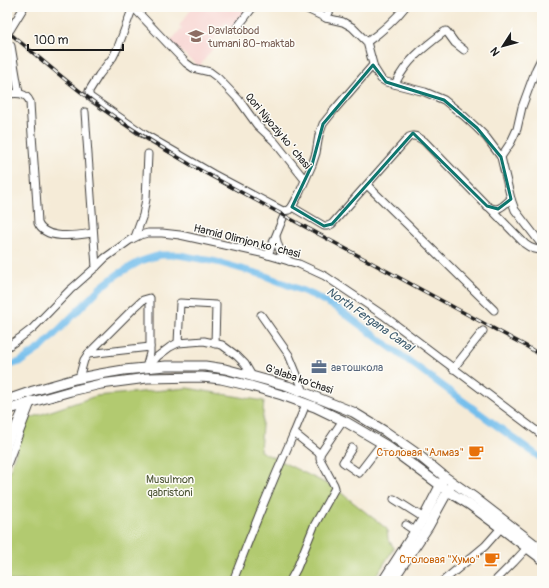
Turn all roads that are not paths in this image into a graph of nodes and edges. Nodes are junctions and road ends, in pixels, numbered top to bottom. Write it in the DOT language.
graph roads {
  1 [pos="24,7"];
  2 [pos="133,7"];
  3 [pos="253,7"];
  4 [pos="332,7"];
  5 [pos="405,7"];
  6 [pos="307,8"];
  7 [pos="326,18"];
  8 [pos="7,28"];
  9 [pos="236,29"];
  10 [pos="367,42"];
  11 [pos="11,46"];
  12 [pos="464,50"];
  13 [pos="542,57"];
  14 [pos="373,65"];
  15 [pos="395,84"];
  16 [pos="18,93"];
  17 [pos="7,94"];
  18 [pos="85,112"];
  19 [pos="148,154"];
  20 [pos="501,157"];
  21 [pos="305,180"];
  22 [pos="367,185"];
  23 [pos="511,199"];
  24 [pos="487,206"];
  25 [pos="292,207"];
  26 [pos="283,218"];
  27 [pos="93,233"];
  28 [pos="276,235"];
  29 [pos="136,237"];
  30 [pos="542,245"];
  31 [pos="542,250"];
  32 [pos="268,256"];
  33 [pos="290,262"];
  34 [pos="96,267"];
  35 [pos="494,310"];
  36 [pos="261,315"];
  37 [pos="483,330"];
  38 [pos="178,343"];
  39 [pos="215,344"];
  40 [pos="7,347"];
  41 [pos="150,347"];
  42 [pos="88,354"];
  43 [pos="147,368"];
  44 [pos="453,369"];
  45 [pos="252,376"];
  46 [pos="79,378"];
  47 [pos="33,391"];
  48 [pos="304,392"];
  49 [pos="7,400"];
  50 [pos="28,403"];
  51 [pos="306,404"];
  52 [pos="7,410"];
  53 [pos="343,420"];
  54 [pos="294,433"];
  55 [pos="542,435"];
  56 [pos="382,443"];
  57 [pos="7,446"];
  58 [pos="352,448"];
  59 [pos="320,454"];
  60 [pos="7,465"];
  61 [pos="449,480"];
  62 [pos="444,488"];
  63 [pos="394,499"];
  64 [pos="424,518"];
  65 [pos="406,525"];
  66 [pos="501,528"];
  67 [pos="415,531"];
  68 [pos="527,548"];
  69 [pos="542,550"];
  70 [pos="542,559"];
  71 [pos="233,581"];
  72 [pos="290,581"];
  73 [pos="383,581"];
  74 [pos="392,581"];
  75 [pos="444,581"];
  76 [pos="495,581"];
  1 -- 8 [label="street"];
  2 -- 21 [label="street, Qori Niyoziy koʻchasi"];
  2 -- 25 [label="street"];
  3 -- 9 [label="street"];
  4 -- 7 [label="street"];
  5 -- 10 [label="street"];
  6 -- 7 [label="street"];
  7 -- 10 [label="street"];
  10 -- 14 [label="street"];
  11 -- 16 [label="street"];
  12 -- 15 [label="street"];
  13 -- 20 [label="street"];
  14 -- 15 [label="street"];
  14 -- 21 [label="street, Qori Niyoziy koʻchasi"];
  15 -- 20 [label="street"];
  16 -- 17 [label="street"];
  16 -- 27 [label="street"];
  18 -- 27 [label="street"];
  19 -- 29 [label="street"];
  20 -- 23 [label="street"];
  21 -- 25 [label="street"];
  22 -- 24 [label="street"];
  22 -- 25 [label="street"];
  22 -- 35 [label="street"];
  23 -- 24 [label="street"];
  23 -- 30 [label="street"];
  24 -- 31 [label="street"];
  26 -- 28 [label="street"];
  27 -- 34 [label="street"];
  28 -- 32 [label="street"];
  28 -- 33 [label="street"];
  29 -- 32 [label="street, Hamid Olimjon koʻchasi"];
  29 -- 34 [label="street, Hamid Olimjon koʻchasi"];
  32 -- 33 [label="street, Hamid Olimjon koʻchasi"];
  33 -- 44 [label="street, Hamid Olimjon koʻchasi"];
  34 -- 40 [label="street, Hamid Olimjon koʻchasi"];
  36 -- 48 [label="street"];
  37 -- 44 [label="street"];
  38 -- 39 [label="street"];
  38 -- 39 [label="street"];
  38 -- 43 [label="street"];
  39 -- 45 [label="street"];
  41 -- 42 [label="street"];
  41 -- 42 [label="street"];
  41 -- 43 [label="street"];
  42 -- 46 [label="street"];
  43 -- 45 [label="main road, G'alaba ko'chasi"];
  43 -- 46 [label="main road, G'alaba ko'chasi"];
  44 -- 55 [label="street, Hamid Olimjon koʻchasi"];
  45 -- 48 [label="main road, G'alaba ko'chasi"];
  46 -- 47 [label="main road, G'alaba ko'chasi"];
  47 -- 49 [label="main road, G'alaba ko'chasi"];
  47 -- 50 [label="street"];
  48 -- 61 [label="main road, G'alaba ko'chasi"];
  50 -- 51 [label="main road, G'alaba ko'chasi"];
  50 -- 52 [label="main road, G'alaba ko'chasi"];
  50 -- 57 [label="street"];
  50 -- 60 [label="street"];
  51 -- 53 [label="main road, G'alaba ko'chasi"];
  51 -- 54 [label="street"];
  53 -- 56 [label="main road, G'alaba ko'chasi"];
  53 -- 59 [label="street"];
  54 -- 59 [label="street"];
  54 -- 71 [label="street"];
  56 -- 58 [label="street"];
  56 -- 62 [label="main road, G'alaba ko'chasi"];
  59 -- 72 [label="street"];
  61 -- 62 [label="main road"];
  61 -- 69 [label="main road, G'alaba ko'chasi"];
  62 -- 64 [label="main road"];
  62 -- 66 [label="main road, G'alaba ko'chasi"];
  62 -- 74 [label="main road"];
  63 -- 64 [label="street"];
  64 -- 67 [label="main road"];
  65 -- 67 [label="street"];
  66 -- 68 [label="main road, G'alaba ko'chasi"];
  66 -- 75 [label="street"];
  67 -- 73 [label="main road"];
  68 -- 70 [label="main road, G'alaba ko'chasi"];
  68 -- 76 [label="street"];
}
